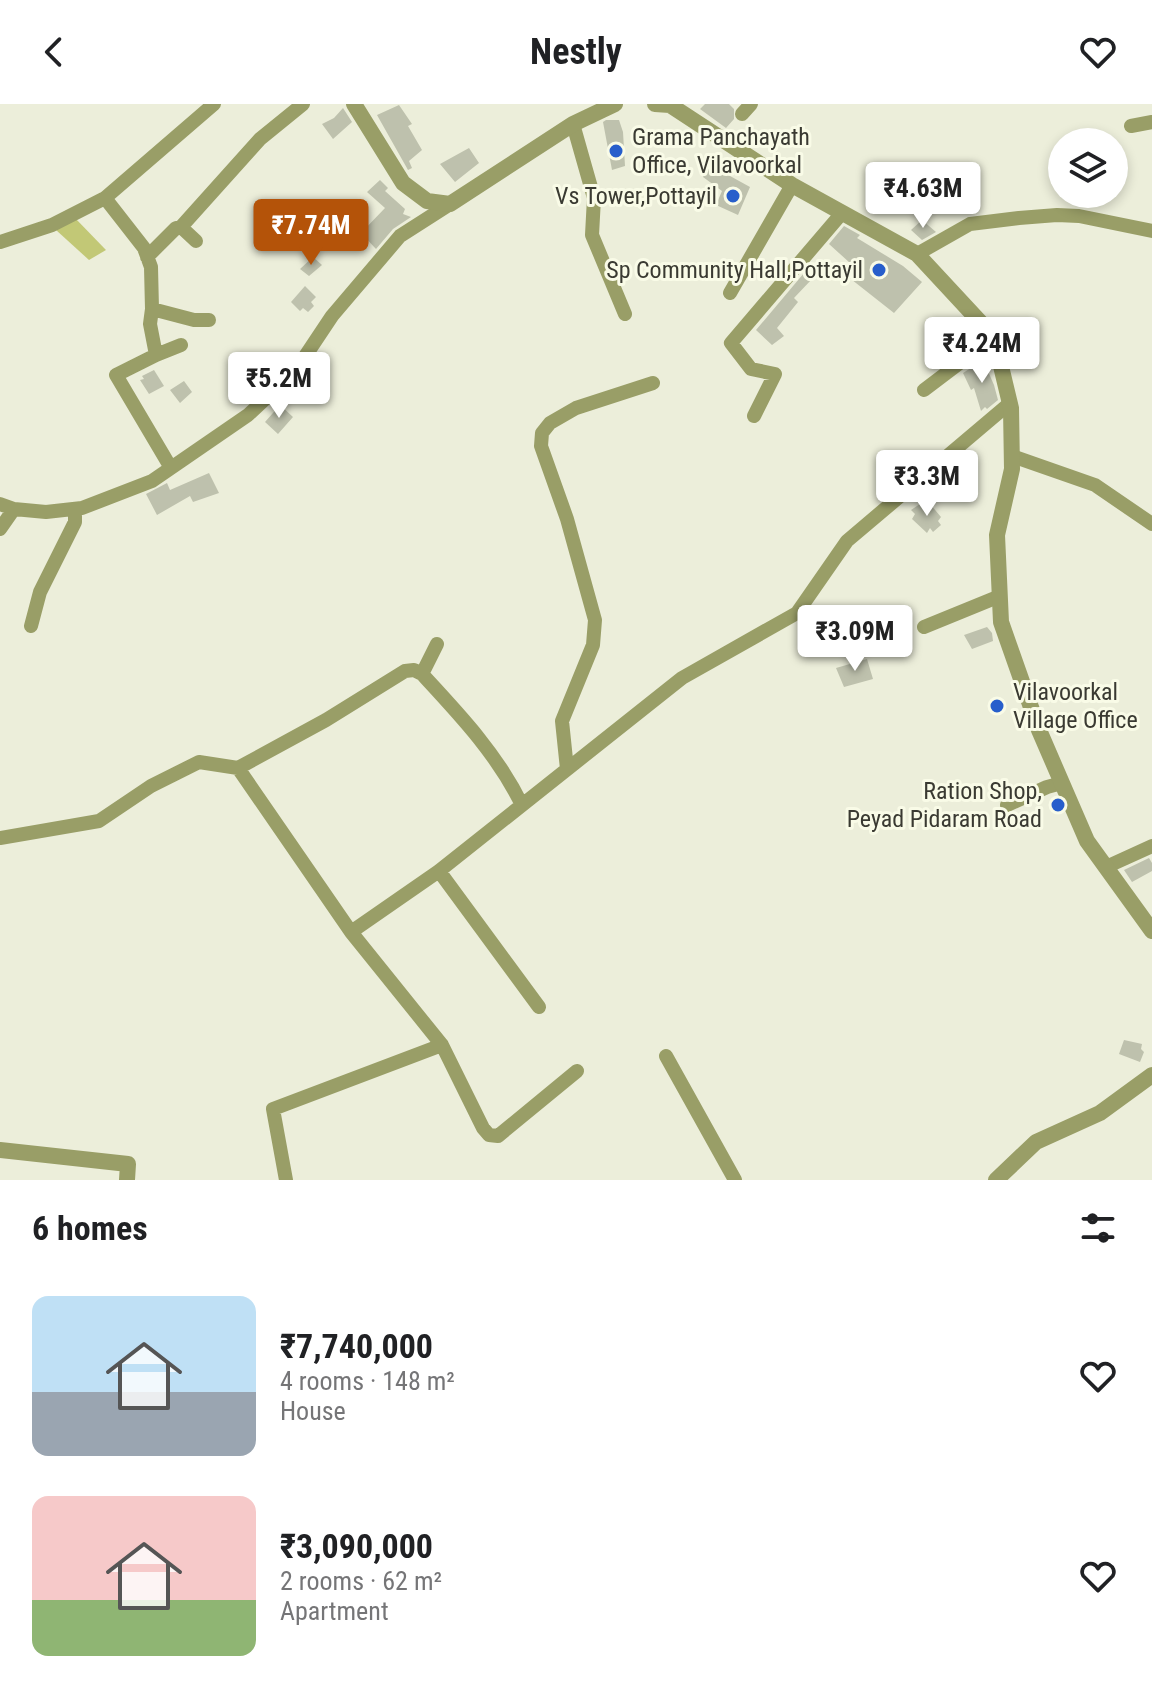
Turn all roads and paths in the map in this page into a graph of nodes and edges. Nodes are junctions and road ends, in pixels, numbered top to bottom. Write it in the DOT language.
graph roads {
  1 [pos="214,104"];
  2 [pos="303,104"];
  3 [pos="354,104"];
  4 [pos="615,104"];
  5 [pos="655,104"];
  6 [pos="1152,122"];
  7 [pos="573,124"];
  8 [pos="1131,126"];
  9 [pos="950,163"];
  10 [pos="792,185"];
  11 [pos="105,198"];
  12 [pos="450,204"];
  13 [pos="842,213"];
  14 [pos="970,224"];
  15 [pos="181,227"];
  16 [pos="1152,231"];
  17 [pos="196,241"];
  18 [pos="0,242"];
  19 [pos="917,254"];
  20 [pos="147,257"];
  21 [pos="730,293"];
  22 [pos="152,309"];
  23 [pos="625,314"];
  24 [pos="209,320"];
  25 [pos="994,337"];
  26 [pos="181,345"];
  27 [pos="156,355"];
  28 [pos="653,383"];
  29 [pos="924,390"];
  30 [pos="1010,403"];
  31 [pos="754,416"];
  32 [pos="1012,456"];
  33 [pos="171,468"];
  34 [pos="7,506"];
  35 [pos="75,509"];
  36 [pos="1152,524"];
  37 [pos="0,529"];
  38 [pos="1000,596"];
  39 [pos="31,626"];
  40 [pos="924,627"];
  41 [pos="437,644"];
  42 [pos="422,674"];
  43 [pos="238,768"];
  44 [pos="567,769"];
  45 [pos="1062,783"];
  46 [pos="522,805"];
  47 [pos="1007,805"];
  48 [pos="0,838"];
  49 [pos="1152,846"];
  50 [pos="1106,867"];
  51 [pos="439,871"];
  52 [pos="1152,931"];
  53 [pos="351,932"];
  54 [pos="539,1007"];
  55 [pos="442,1045"];
  56 [pos="666,1056"];
  57 [pos="577,1071"];
  58 [pos="1152,1075"];
  59 [pos="0,1150"];
  60 [pos="127,1180"];
  61 [pos="286,1180"];
  62 [pos="735,1180"];
  63 [pos="996,1180"];
  1 -- 11 [label="street"];
  2 -- 15 [label="street"];
  3 -- 12 [label="street"];
  4 -- 7 [label="street"];
  5 -- 10 [label="street"];
  6 -- 8 [label="street"];
  7 -- 12 [label="street"];
  7 -- 23 [label="street"];
  9 -- 14 [label="path"];
  10 -- 13 [label="street"];
  10 -- 21 [label="street"];
  11 -- 18 [label="street"];
  11 -- 20 [label="street"];
  12 -- 33 [label="street"];
  13 -- 19 [label="street"];
  13 -- 31 [label="street"];
  14 -- 16 [label="street"];
  14 -- 19 [label="street"];
  15 -- 17 [label="street"];
  15 -- 20 [label="street"];
  19 -- 25 [label="street"];
  20 -- 22 [label="street"];
  22 -- 24 [label="street"];
  22 -- 27 [label="street"];
  25 -- 29 [label="street"];
  25 -- 30 [label="street"];
  26 -- 27 [label="street"];
  27 -- 33 [label="street"];
  28 -- 44 [label="street"];
  30 -- 32 [label="street"];
  30 -- 44 [label="street"];
  32 -- 36 [label="street"];
  32 -- 38 [label="street"];
  33 -- 35 [label="street"];
  34 -- 35 [label="street"];
  34 -- 37 [label="street"];
  35 -- 39 [label="street"];
  38 -- 40 [label="street"];
  38 -- 45 [label="street"];
  41 -- 42 [label="street"];
  42 -- 43 [label="street"];
  42 -- 46 [label="street"];
  43 -- 48 [label="street"];
  43 -- 53 [label="street"];
  44 -- 46 [label="street"];
  45 -- 47 [label="street"];
  45 -- 50 [label="street"];
  46 -- 51 [label="street"];
  49 -- 50 [label="street"];
  50 -- 52 [label="street"];
  51 -- 53 [label="street"];
  51 -- 54 [label="street"];
  53 -- 55 [label="street"];
  55 -- 57 [label="street"];
  55 -- 61 [label="street"];
  56 -- 62 [label="street"];
  58 -- 63 [label="street"];
  59 -- 60 [label="street"];
}
